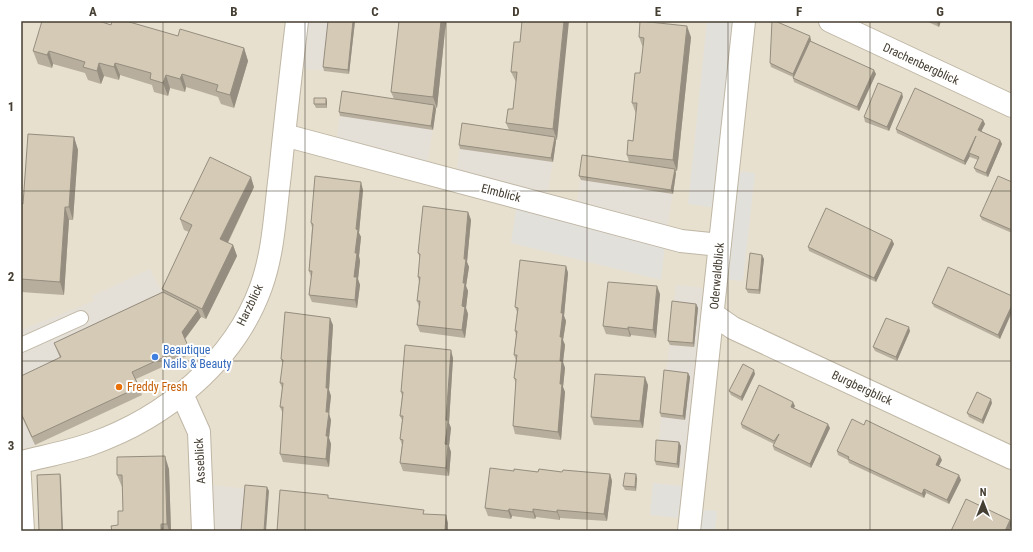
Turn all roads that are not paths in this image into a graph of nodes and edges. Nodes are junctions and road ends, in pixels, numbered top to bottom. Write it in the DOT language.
graph roads {
  1 [pos="297,21"];
  2 [pos="744,21"];
  3 [pos="830,21"];
  4 [pos="1012,106"];
  5 [pos="284,135"];
  6 [pos="720,245"];
  7 [pos="714,314"];
  8 [pos="81,318"];
  9 [pos="21,345"];
  10 [pos="182,394"];
  11 [pos="1012,458"];
  12 [pos="22,462"];
  13 [pos="27,531"];
  14 [pos="203,531"];
  15 [pos="689,531"];
  1 -- 5 [label="street, Harzblick"];
  2 -- 6 [label="street, Oderwaldblick"];
  3 -- 4 [label="street, Drachenbergblick"];
  5 -- 6 [label="street, Elmblick"];
  5 -- 10 [label="street, Harzblick"];
  6 -- 7 [label="street, Oderwaldblick"];
  7 -- 11 [label="street, Burgbergblick"];
  7 -- 15 [label="street, Oderwaldblick"];
  8 -- 9 [label="lane"];
  10 -- 12 [label="street, Harzblick"];
  10 -- 14 [label="street, Asseblick"];
  12 -- 13 [label="lane"];
}
